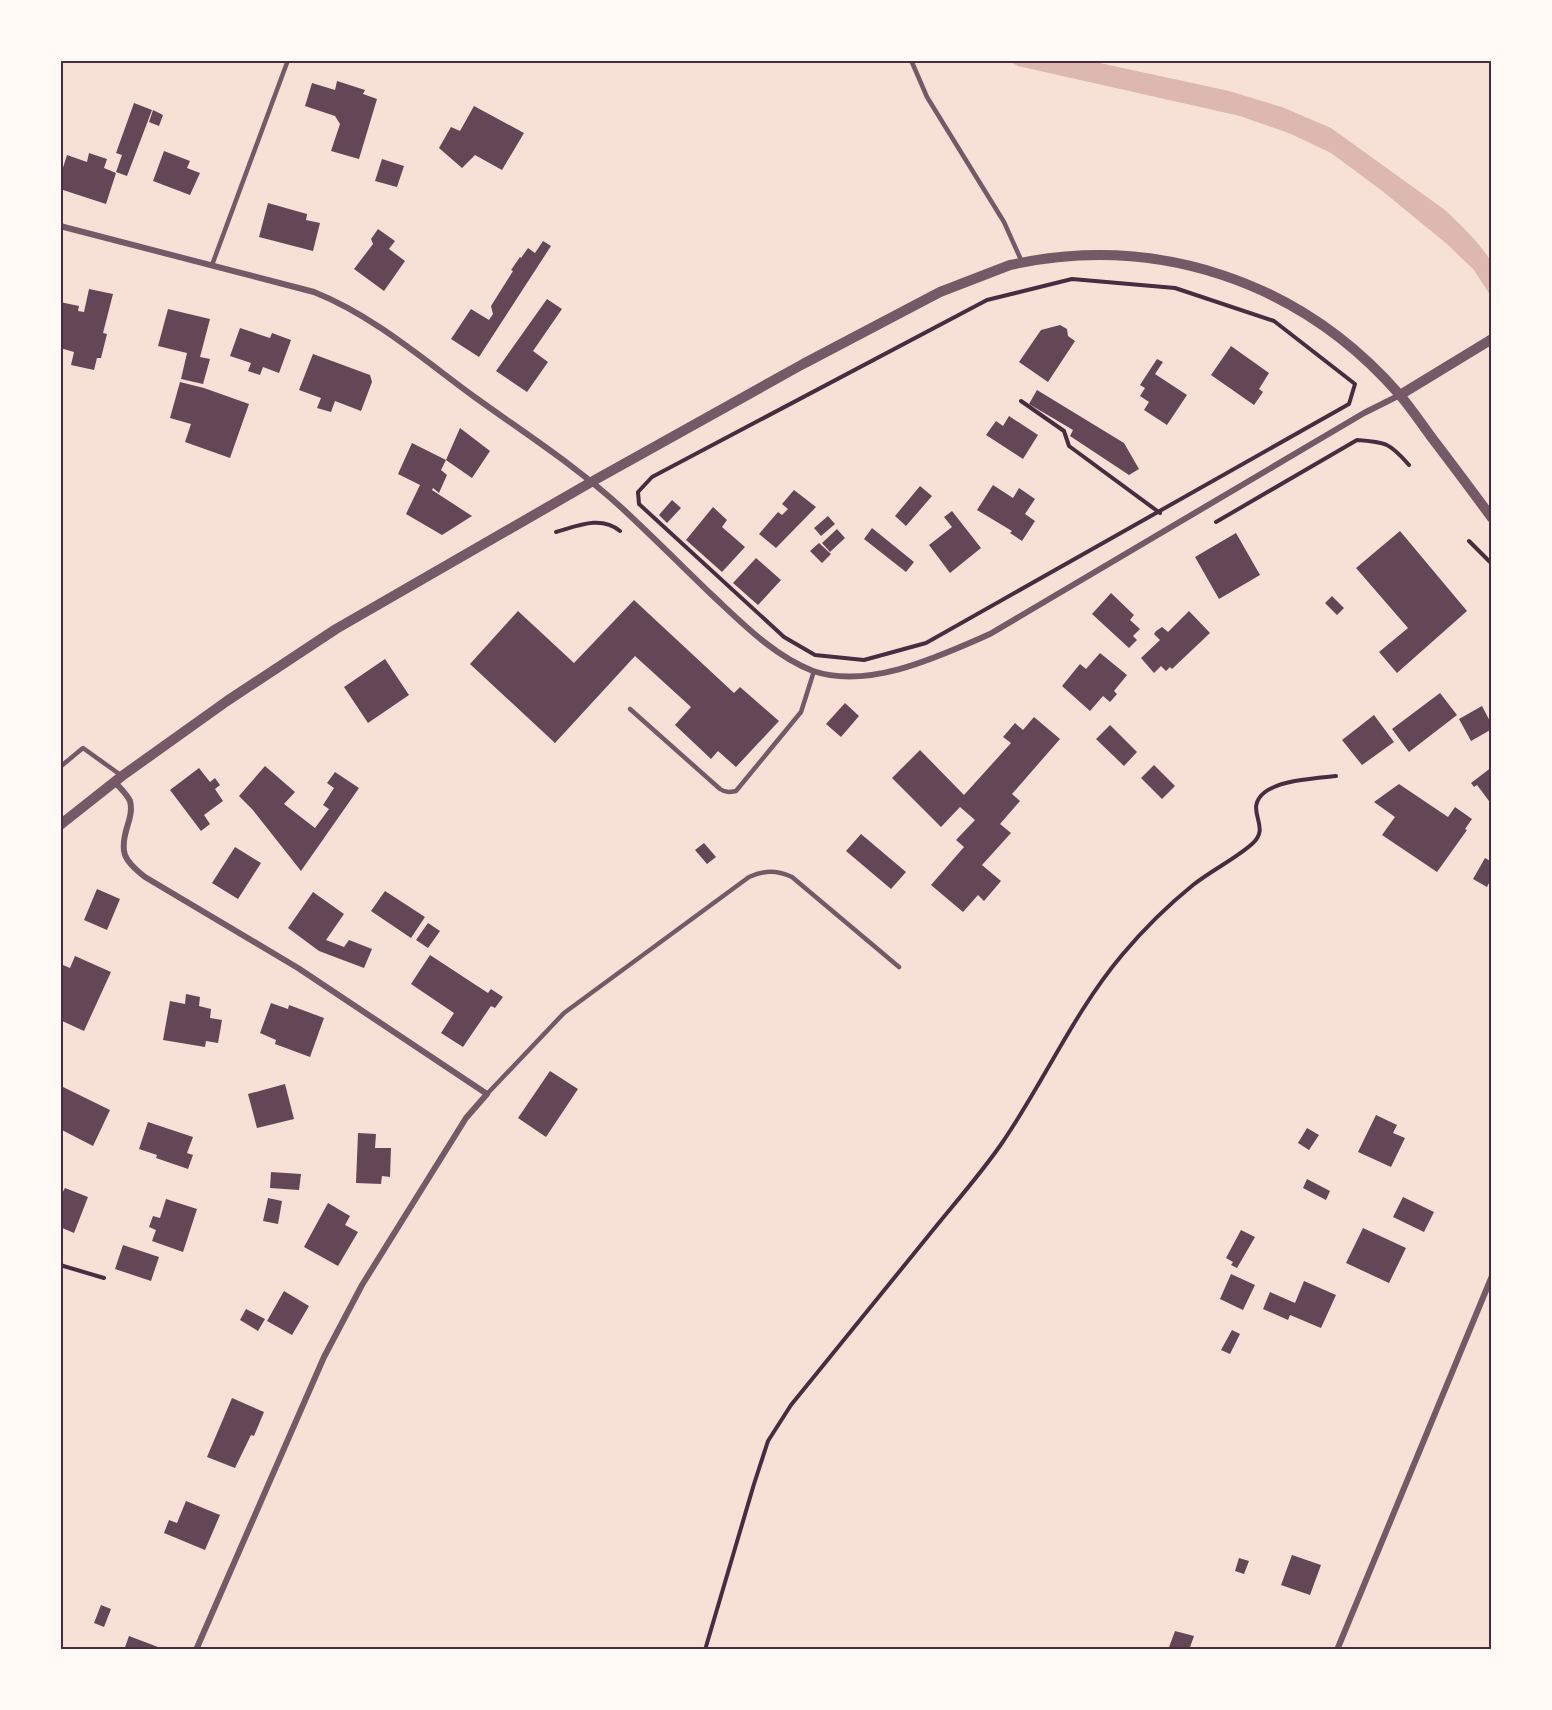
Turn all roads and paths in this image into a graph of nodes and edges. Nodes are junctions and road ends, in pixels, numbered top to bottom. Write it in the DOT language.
graph roads {
  1 [pos="288,60"];
  2 [pos="911,60"];
  3 [pos="60,226"];
  4 [pos="1022,262"];
  5 [pos="212,266"];
  6 [pos="1488,341"];
  7 [pos="1400,395"];
  8 [pos="1021,402"];
  9 [pos="1409,465"];
  10 [pos="593,482"];
  11 [pos="1159,512"];
  12 [pos="1492,518"];
  13 [pos="1176,525"];
  14 [pos="1206,527"];
  15 [pos="556,532"];
  16 [pos="625,535"];
  17 [pos="1468,541"];
  18 [pos="1492,564"];
  19 [pos="814,671"];
  20 [pos="630,709"];
  21 [pos="60,767"];
  22 [pos="1336,776"];
  23 [pos="118,779"];
  24 [pos="60,825"];
  25 [pos="899,967"];
  26 [pos="487,1094"];
  27 [pos="60,1265"];
  28 [pos="1492,1276"];
  29 [pos="104,1278"];
  30 [pos="196,1650"];
  31 [pos="705,1650"];
  32 [pos="1337,1650"];
  1 -- 5 [label="lane"];
  2 -- 4 [label="lane"];
  3 -- 5 [label="street"];
  4 -- 7 [label="street"];
  4 -- 10 [label="street"];
  5 -- 10 [label="street"];
  6 -- 7 [label="street"];
  7 -- 12 [label="street"];
  7 -- 13 [label="street"];
  8 -- 11 [label="path"];
  9 -- 14 [label="path"];
  10 -- 19 [label="street"];
  10 -- 23 [label="street"];
  11 -- 11 [label="path"];
  11 -- 13 [label="path"];
  13 -- 19 [label="street"];
  15 -- 16 [label="path"];
  17 -- 18 [label="path"];
  19 -- 20 [label="lane"];
  21 -- 23 [label="lane"];
  22 -- 31 [label="path"];
  23 -- 24 [label="street"];
  23 -- 26 [label="street"];
  25 -- 26 [label="lane"];
  26 -- 30 [label="street"];
  27 -- 29 [label="path"];
  28 -- 32 [label="street"];
}
